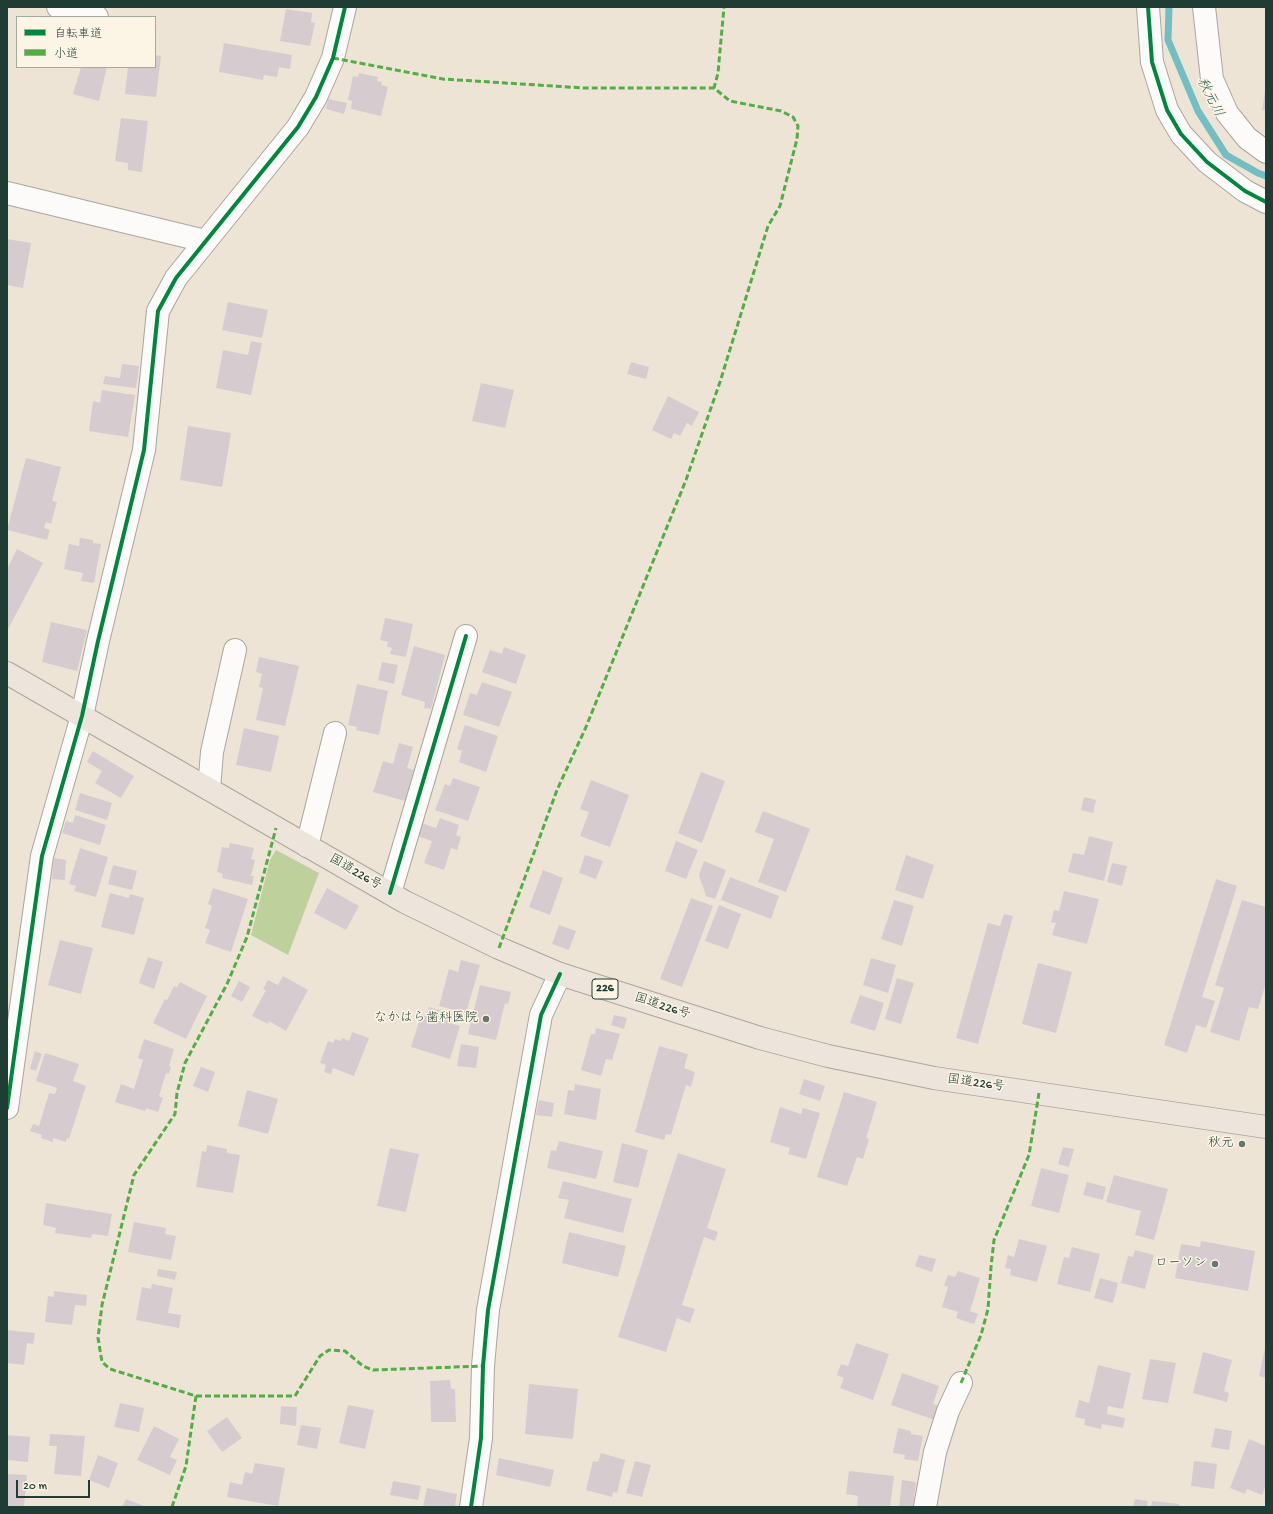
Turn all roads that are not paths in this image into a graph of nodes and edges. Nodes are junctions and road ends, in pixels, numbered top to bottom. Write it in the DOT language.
graph roads {
  1 [pos="58,7"];
  2 [pos="345,7"];
  3 [pos="1148,7"];
  4 [pos="1204,7"];
  5 [pos="93,16"];
  6 [pos="1266,152"];
  7 [pos="7,193"];
  8 [pos="1266,202"];
  9 [pos="205,241"];
  10 [pos="466,636"];
  11 [pos="235,650"];
  12 [pos="7,673"];
  13 [pos="82,716"];
  14 [pos="335,733"];
  15 [pos="209,789"];
  16 [pos="306,846"];
  17 [pos="390,893"];
  18 [pos="560,974"];
  19 [pos="7,1108"];
  20 [pos="1266,1127"];
  21 [pos="961,1382"];
  22 [pos="471,1507"];
  23 [pos="925,1507"];
  1 -- 5 [label="street"];
  2 -- 9 [label="street"];
  3 -- 8 [label="street"];
  4 -- 6 [label="street"];
  7 -- 9 [label="street"];
  9 -- 13 [label="street"];
  10 -- 17 [label="street"];
  11 -- 15 [label="street"];
  12 -- 13 [label="highway, 国道226号 / 226"];
  13 -- 15 [label="highway, 国道226号 / 226"];
  13 -- 19 [label="street"];
  14 -- 16 [label="street"];
  15 -- 16 [label="highway, 国道226号 / 226"];
  16 -- 17 [label="highway, 国道226号 / 226"];
  17 -- 18 [label="highway, 国道226号 / 226"];
  18 -- 20 [label="highway, 国道226号 / 226"];
  18 -- 22 [label="street"];
  21 -- 23 [label="street"];
}
